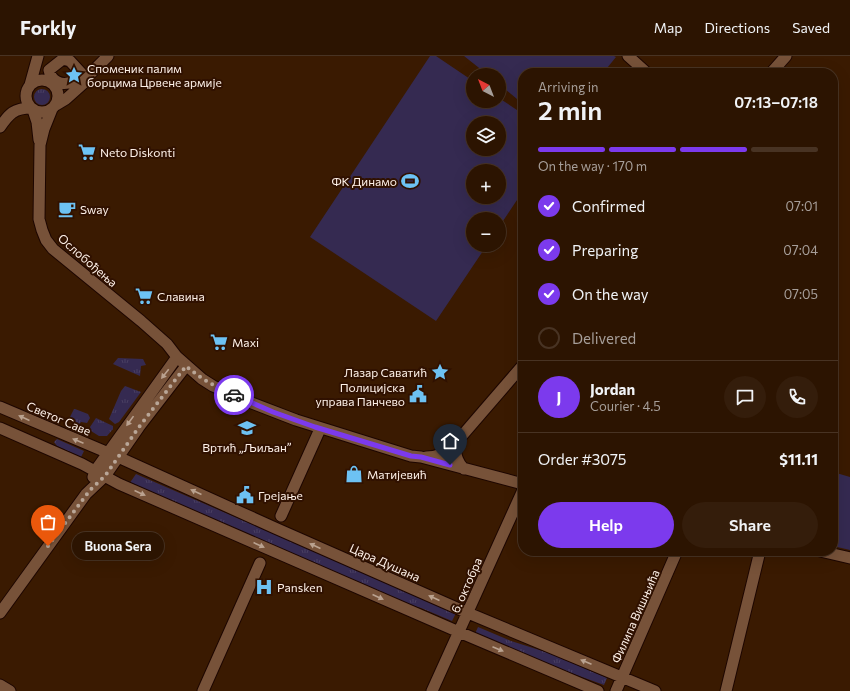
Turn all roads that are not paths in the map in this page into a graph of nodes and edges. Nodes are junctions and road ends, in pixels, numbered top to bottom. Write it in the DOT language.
graph roads {
  1 [pos="38,56"];
  2 [pos="42,56"];
  3 [pos="108,56"];
  4 [pos="628,56"];
  5 [pos="786,56"];
  6 [pos="641,68"];
  7 [pos="775,68"];
  8 [pos="86,71"];
  9 [pos="54,85"];
  10 [pos="29,88"];
  11 [pos="54,107"];
  12 [pos="32,109"];
  13 [pos="0,116"];
  14 [pos="0,127"];
  15 [pos="40,145"];
  16 [pos="177,358"];
  17 [pos="186,366"];
  18 [pos="518,371"];
  19 [pos="0,407"];
  20 [pos="0,428"];
  21 [pos="320,429"];
  22 [pos="454,445"];
  23 [pos="108,452"];
  24 [pos="118,457"];
  25 [pos="421,457"];
  26 [pos="464,470"];
  27 [pos="94,471"];
  28 [pos="105,476"];
  29 [pos="518,483"];
  30 [pos="90,490"];
  31 [pos="518,501"];
  32 [pos="281,516"];
  33 [pos="838,555"];
  34 [pos="675,556"];
  35 [pos="759,556"];
  36 [pos="850,558"];
  37 [pos="260,563"];
  38 [pos="0,613"];
  39 [pos="468,613"];
  40 [pos="459,632"];
  41 [pos="622,678"];
  42 [pos="0,685"];
  43 [pos="10,691"];
  44 [pos="203,691"];
  45 [pos="432,691"];
  46 [pos="598,691"];
  47 [pos="616,691"];
  48 [pos="655,691"];
  49 [pos="726,691"];
  1 -- 10 [label="street"];
  2 -- 9 [label="street"];
  3 -- 8 [label="street"];
  4 -- 6 [label="street"];
  5 -- 7 [label="street"];
  8 -- 9 [label="street"];
  8 -- 11 [label="street"];
  9 -- 10 [label="street"];
  9 -- 11 [label="street"];
  10 -- 12 [label="street"];
  10 -- 13 [label="street"];
  11 -- 12 [label="street"];
  11 -- 15 [label="street, Ослобођења"];
  12 -- 14 [label="street"];
  12 -- 15 [label="street"];
  15 -- 16 [label="street, Ослобођења"];
  16 -- 17 [label="street, Ослобођења"];
  16 -- 23 [label="street, one-way"];
  17 -- 21 [label="street, Ослобођења"];
  17 -- 24 [label="street"];
  18 -- 22 [label="street"];
  23 -- 19 [label="street, Светог Саве, one-way"];
  20 -- 27 [label="street"];
  21 -- 25 [label="street, Ослобођења"];
  21 -- 32 [label="street"];
  22 -- 25 [label="street"];
  22 -- 26 [label="street"];
  23 -- 24 [label="street, Цара Душана"];
  23 -- 27 [label="street"];
  24 -- 28 [label="street"];
  39 -- 24 [label="street, Цара Душана, one-way"];
  25 -- 26 [label="street"];
  26 -- 29 [label="street"];
  27 -- 28 [label="street"];
  27 -- 30 [label="street"];
  28 -- 30 [label="street"];
  28 -- 40 [label="street, one-way"];
  30 -- 38 [label="street"];
  31 -- 39 [label="street, 6. октобра"];
  33 -- 36 [label="street"];
  34 -- 41 [label="street, Филипа Вишњића"];
  35 -- 49 [label="street"];
  37 -- 44 [label="street"];
  39 -- 40 [label="street, 6. октобра"];
  41 -- 39 [label="street, Цара Душана, one-way"];
  40 -- 45 [label="street, 6. октобра"];
  40 -- 46 [label="street, one-way"];
  41 -- 47 [label="street, Филипа Вишњића"];
  41 -- 48 [label="street, Цара Душана"];
  42 -- 43 [label="street"];
}
